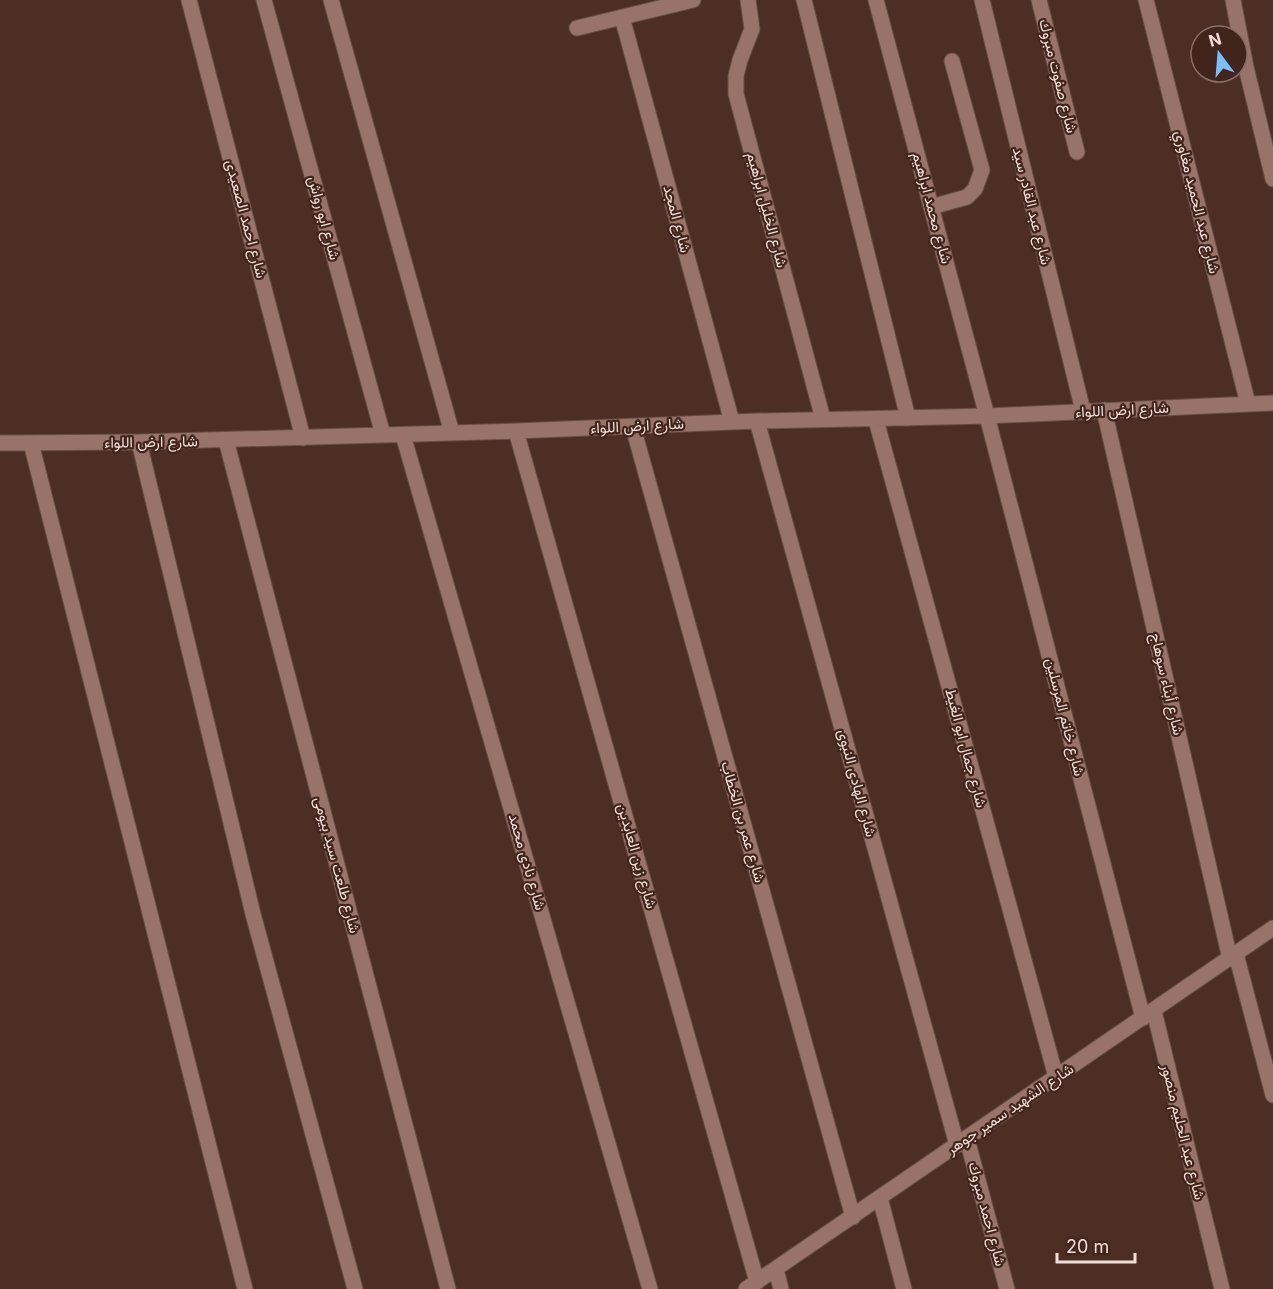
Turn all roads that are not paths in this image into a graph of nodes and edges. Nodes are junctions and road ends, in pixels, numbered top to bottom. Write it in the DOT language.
graph roads {
  1 [pos="189,0"];
  2 [pos="264,0"];
  3 [pos="331,0"];
  4 [pos="693,0"];
  5 [pos="748,0"];
  6 [pos="804,0"];
  7 [pos="876,0"];
  8 [pos="982,0"];
  9 [pos="1040,0"];
  10 [pos="1146,0"];
  11 [pos="1233,0"];
  12 [pos="622,17"];
  13 [pos="577,28"];
  14 [pos="952,61"];
  15 [pos="1077,152"];
  16 [pos="1273,180"];
  17 [pos="931,207"];
  18 [pos="1273,403"];
  19 [pos="1248,404"];
  20 [pos="1104,410"];
  21 [pos="1083,411"];
  22 [pos="987,416"];
  23 [pos="909,418"];
  24 [pos="822,420"];
  25 [pos="876,420"];
  26 [pos="757,421"];
  27 [pos="732,422"];
  28 [pos="633,427"];
  29 [pos="516,431"];
  30 [pos="453,433"];
  31 [pos="384,435"];
  32 [pos="403,435"];
  33 [pos="303,438"];
  34 [pos="226,440"];
  35 [pos="139,442"];
  36 [pos="0,443"];
  37 [pos="31,443"];
  38 [pos="1273,928"];
  39 [pos="1233,956"];
  40 [pos="1148,1014"];
  41 [pos="1056,1077"];
  42 [pos="1273,1095"];
  43 [pos="962,1142"];
  44 [pos="880,1198"];
  45 [pos="853,1217"];
  46 [pos="776,1269"];
  47 [pos="752,1285"];
  48 [pos="245,1289"];
  49 [pos="355,1289"];
  50 [pos="448,1289"];
  51 [pos="650,1289"];
  52 [pos="781,1289"];
  53 [pos="904,1289"];
  54 [pos="1007,1289"];
  55 [pos="1222,1289"];
  1 -- 33 [label="street, شارع احمد الصعيدى"];
  2 -- 31 [label="street, شارع ابو رواش"];
  3 -- 30 [label="street"];
  4 -- 12 [label="street"];
  5 -- 24 [label="street, شارع الخليل ابراهيم"];
  6 -- 23 [label="street"];
  7 -- 17 [label="street, شارع محمد ابراهيم"];
  8 -- 21 [label="street, شارع عبد القادر سيد"];
  9 -- 15 [label="street, شارع صفوت مبروك"];
  10 -- 19 [label="street, شارع عبد الحميد مغاوري"];
  11 -- 16 [label="street"];
  12 -- 13 [label="street"];
  12 -- 27 [label="street, شارع المجد"];
  14 -- 17 [label="street"];
  17 -- 22 [label="street, شارع محمد ابراهيم"];
  18 -- 19 [label="street, شارع ارض اللواء"];
  19 -- 20 [label="street, شارع ارض اللواء"];
  20 -- 21 [label="street, شارع ارض اللواء"];
  20 -- 39 [label="street, شارع أبناء سوهاج"];
  21 -- 22 [label="street, شارع ارض اللواء"];
  22 -- 23 [label="street, شارع ارض اللواء"];
  22 -- 40 [label="street, شارع خاتم المرسلين"];
  23 -- 25 [label="street, شارع ارض اللواء"];
  24 -- 25 [label="street, شارع ارض اللواء"];
  24 -- 26 [label="street, شارع ارض اللواء"];
  25 -- 41 [label="street, شارع جمال ابو الغيط"];
  26 -- 27 [label="street, شارع ارض اللواء"];
  26 -- 43 [label="street, شارع الهادى النبوى"];
  27 -- 28 [label="street, شارع ارض اللواء"];
  28 -- 29 [label="street, شارع ارض اللواء"];
  28 -- 45 [label="street, شارع عمر بن الخطاب"];
  29 -- 30 [label="street, شارع ارض اللواء"];
  29 -- 47 [label="street, شارع زين العابدين"];
  30 -- 32 [label="street, شارع ارض اللواء"];
  31 -- 32 [label="street, شارع ارض اللواء"];
  31 -- 33 [label="street, شارع ارض اللواء"];
  32 -- 51 [label="street, شارع نادى محمد"];
  33 -- 34 [label="street, شارع ارض اللواء"];
  34 -- 35 [label="street, شارع ارض اللواء"];
  34 -- 50 [label="street, شارع طلعت سيد بيومى"];
  35 -- 37 [label="street, شارع ارض اللواء"];
  35 -- 49 [label="street"];
  36 -- 37 [label="street, شارع ارض اللواء"];
  37 -- 48 [label="street"];
  38 -- 39 [label="street, شارع الشهيد سمير جوهر"];
  39 -- 40 [label="street, شارع الشهيد سمير جوهر"];
  39 -- 42 [label="street, شارع أبناء سوهاج"];
  40 -- 41 [label="street, شارع الشهيد سمير جوهر"];
  40 -- 55 [label="street, شارع عبد الحليم منصور"];
  41 -- 43 [label="street, شارع الشهيد سمير جوهر"];
  43 -- 44 [label="street, شارع الشهيد سمير جوهر"];
  43 -- 54 [label="street, شارع احمد مبروك"];
  44 -- 45 [label="street, شارع الشهيد سمير جوهر"];
  44 -- 53 [label="street"];
  45 -- 46 [label="street, شارع الشهيد سمير جوهر"];
  46 -- 47 [label="street, شارع الشهيد سمير جوهر"];
  46 -- 52 [label="street"];
}
